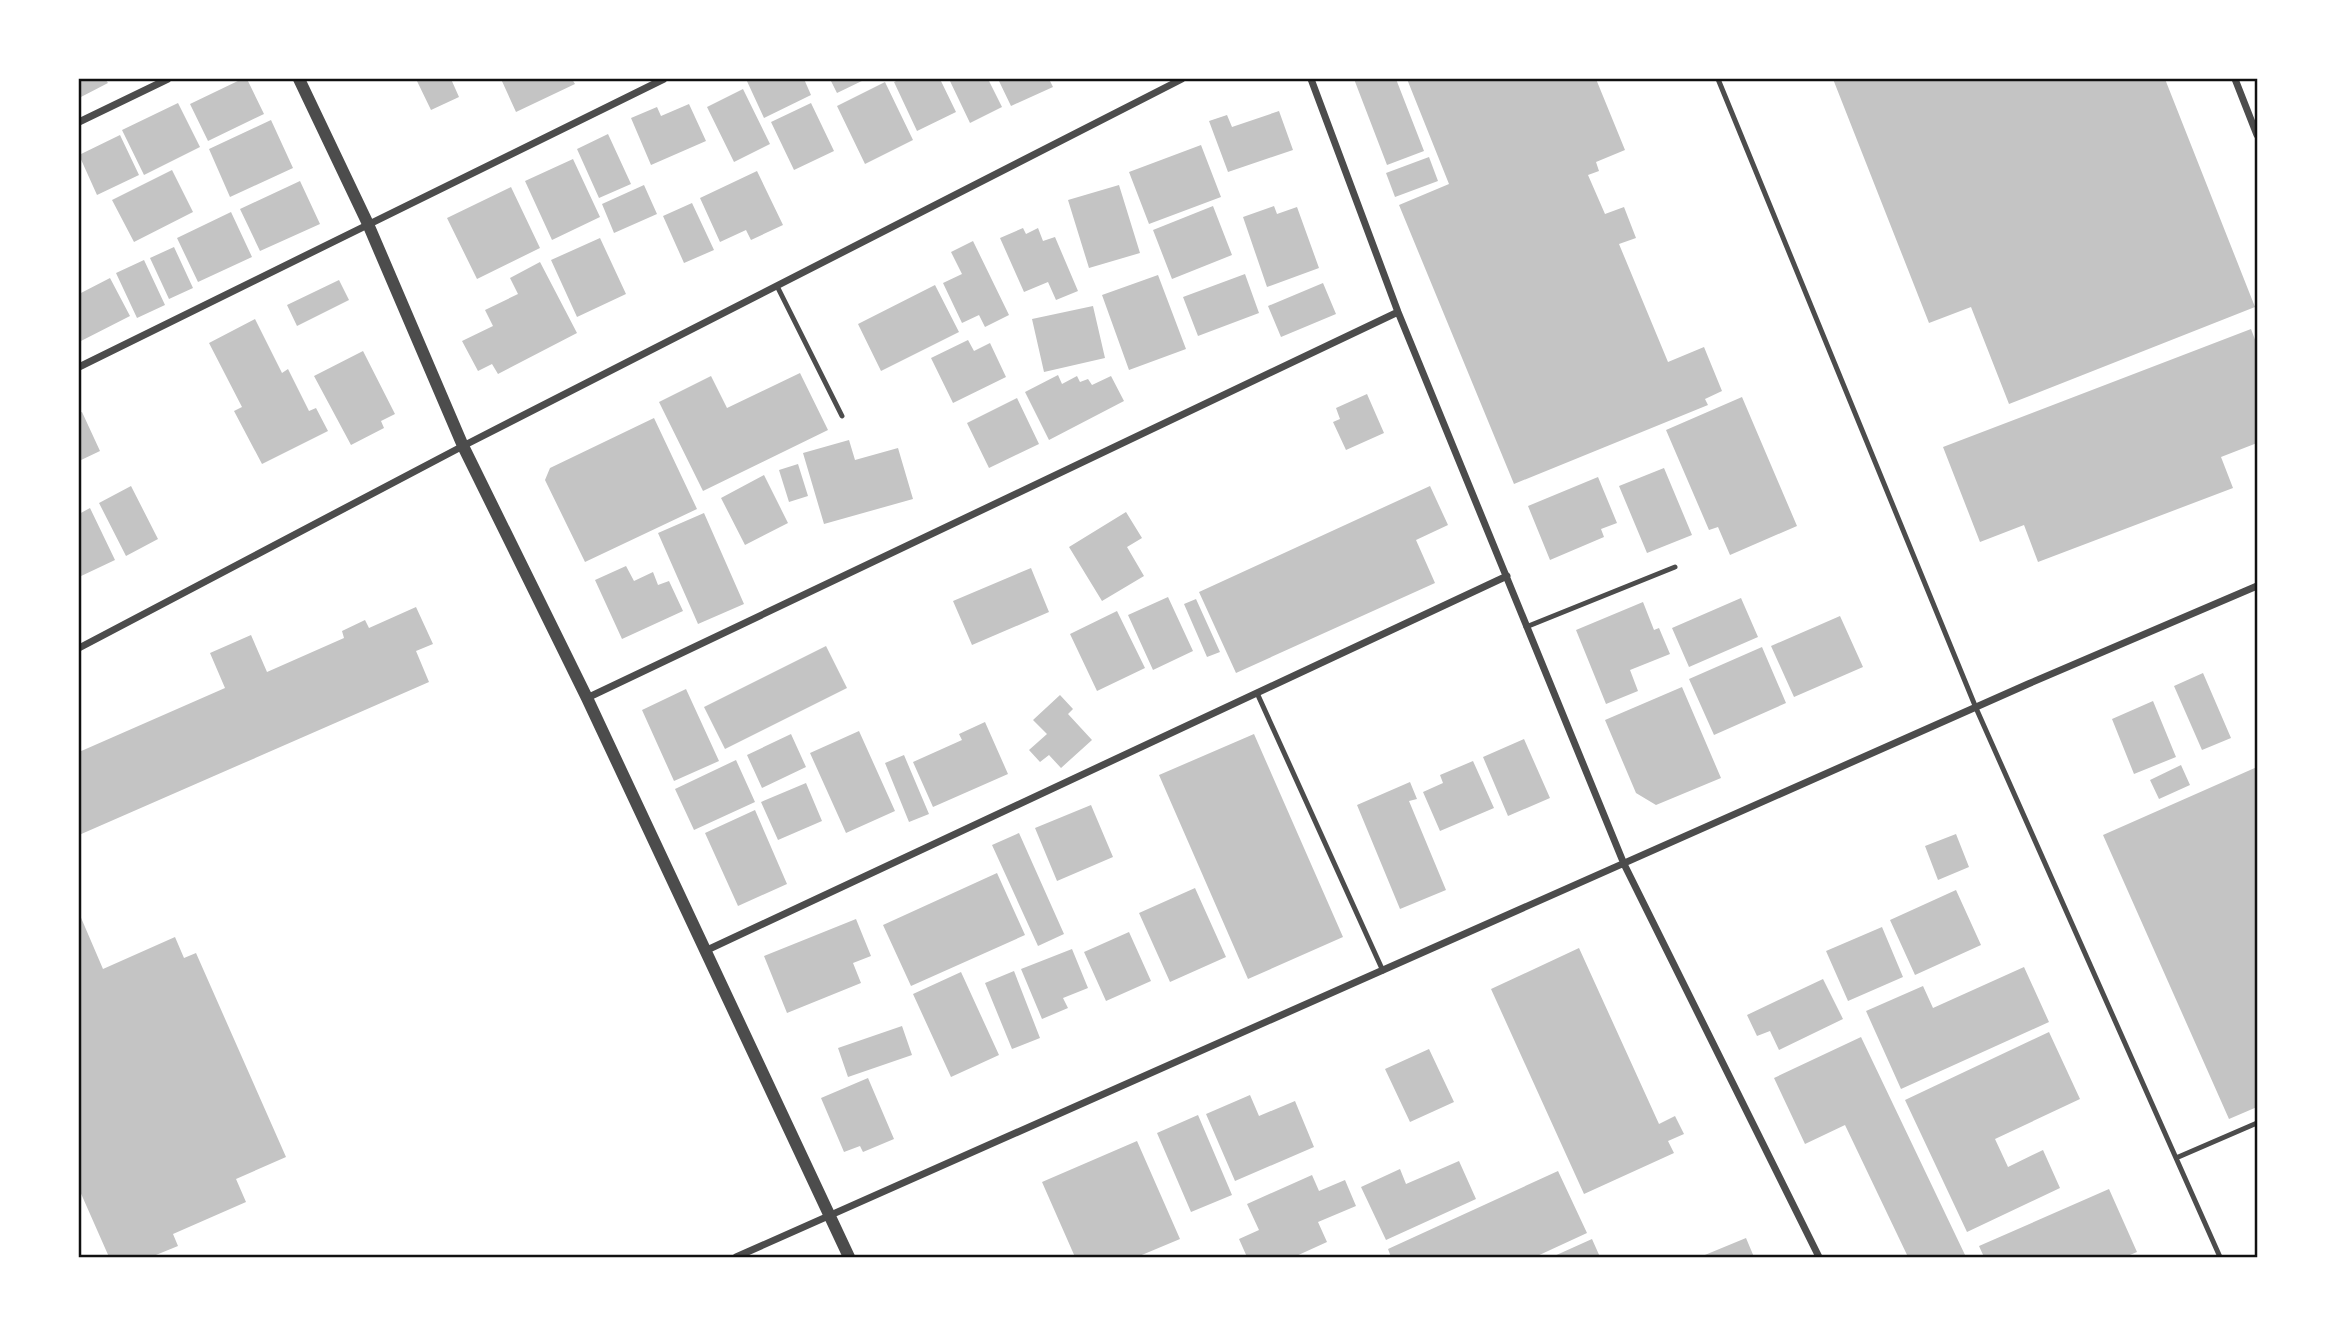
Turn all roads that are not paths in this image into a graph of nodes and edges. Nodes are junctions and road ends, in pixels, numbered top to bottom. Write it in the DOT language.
graph roads {
  1 [pos="168,79"];
  2 [pos="299,79"];
  3 [pos="664,79"];
  4 [pos="1182,79"];
  5 [pos="1311,79"];
  6 [pos="1718,79"];
  7 [pos="2235,79"];
  8 [pos="79,122"];
  9 [pos="2257,135"];
  10 [pos="368,224"];
  11 [pos="777,286"];
  12 [pos="1398,312"];
  13 [pos="79,367"];
  14 [pos="842,416"];
  15 [pos="463,446"];
  16 [pos="1675,566"];
  17 [pos="1507,576"];
  18 [pos="2257,586"];
  19 [pos="1526,627"];
  20 [pos="79,648"];
  21 [pos="1257,693"];
  22 [pos="587,698"];
  23 [pos="1976,708"];
  24 [pos="1624,864"];
  25 [pos="705,951"];
  26 [pos="1383,971"];
  27 [pos="2257,1123"];
  28 [pos="2176,1158"];
  29 [pos="830,1216"];
  30 [pos="736,1257"];
  31 [pos="849,1257"];
  32 [pos="1819,1257"];
  33 [pos="2220,1257"];
  1 -- 8 [label="street"];
  2 -- 10 [label="street"];
  3 -- 10 [label="street"];
  4 -- 11 [label="street"];
  5 -- 12 [label="street"];
  6 -- 23 [label="lane"];
  7 -- 9 [label="street"];
  10 -- 13 [label="street"];
  10 -- 15 [label="street"];
  11 -- 14 [label="lane"];
  11 -- 15 [label="street"];
  12 -- 17 [label="street"];
  12 -- 22 [label="street"];
  15 -- 20 [label="street"];
  15 -- 22 [label="street"];
  16 -- 19 [label="lane"];
  17 -- 19 [label="street"];
  17 -- 21 [label="street"];
  18 -- 23 [label="street"];
  19 -- 24 [label="street"];
  21 -- 25 [label="street"];
  21 -- 26 [label="lane"];
  22 -- 25 [label="street"];
  23 -- 24 [label="street"];
  23 -- 28 [label="lane"];
  24 -- 26 [label="street"];
  24 -- 32 [label="street"];
  25 -- 29 [label="street"];
  26 -- 29 [label="street"];
  27 -- 28 [label="lane"];
  28 -- 33 [label="lane"];
  29 -- 30 [label="street"];
  29 -- 31 [label="street"];
}
